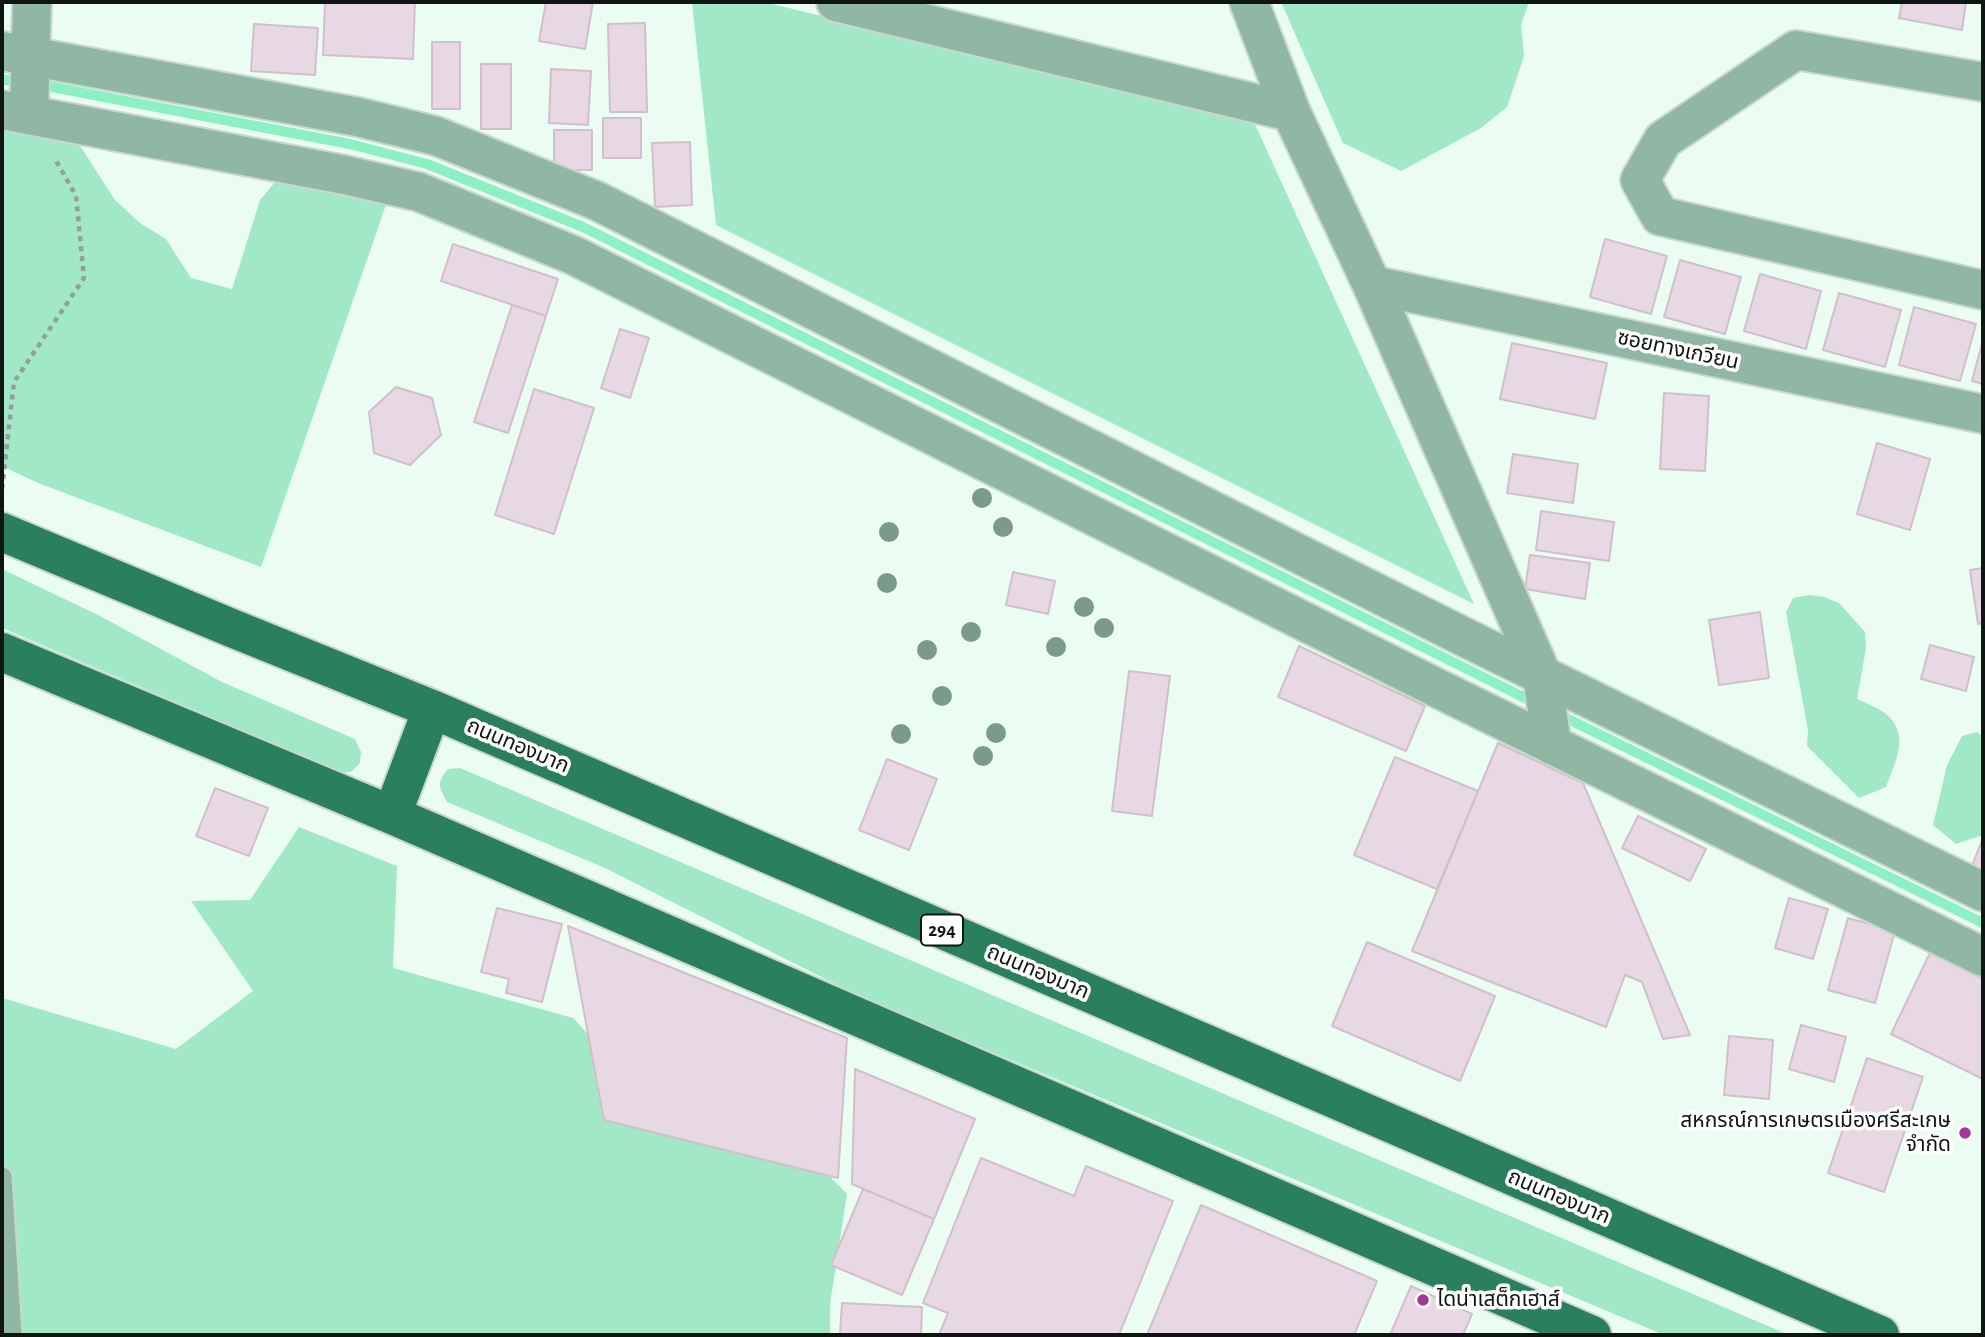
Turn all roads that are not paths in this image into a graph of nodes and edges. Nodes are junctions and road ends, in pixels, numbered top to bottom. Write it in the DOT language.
graph roads {
  1 [pos="32,2"];
  2 [pos="836,2"];
  3 [pos="1249,2"];
  4 [pos="16,53"];
  5 [pos="1983,82"];
  6 [pos="15,112"];
  7 [pos="1291,112"];
  8 [pos="1372,285"];
  9 [pos="1983,290"];
  10 [pos="1983,414"];
  11 [pos="2,532"];
  12 [pos="2,652"];
  13 [pos="1542,674"];
  14 [pos="432,709"];
  15 [pos="1552,745"];
  16 [pos="392,815"];
  17 [pos="1983,891"];
  18 [pos="1983,957"];
  19 [pos="2,1177"];
  20 [pos="12,1335"];
  21 [pos="1592,1335"];
  22 [pos="1880,1335"];
  1 -- 4 [label="street"];
  2 -- 7 [label="street"];
  3 -- 7 [label="street"];
  4 -- 6 [label="street"];
  4 -- 13 [label="street"];
  5 -- 9 [label="street"];
  6 -- 15 [label="street"];
  7 -- 8 [label="street"];
  8 -- 10 [label="street, ซอยทางเกวียน"];
  8 -- 13 [label="street"];
  11 -- 14 [label="main road, ถนนทองมาก / 294"];
  12 -- 16 [label="main road"];
  13 -- 15 [label="street"];
  13 -- 17 [label="street"];
  14 -- 16 [label="main road"];
  14 -- 22 [label="main road, ถนนทองมาก / 294"];
  15 -- 18 [label="street"];
  16 -- 21 [label="main road"];
  19 -- 20 [label="lane"];
}
